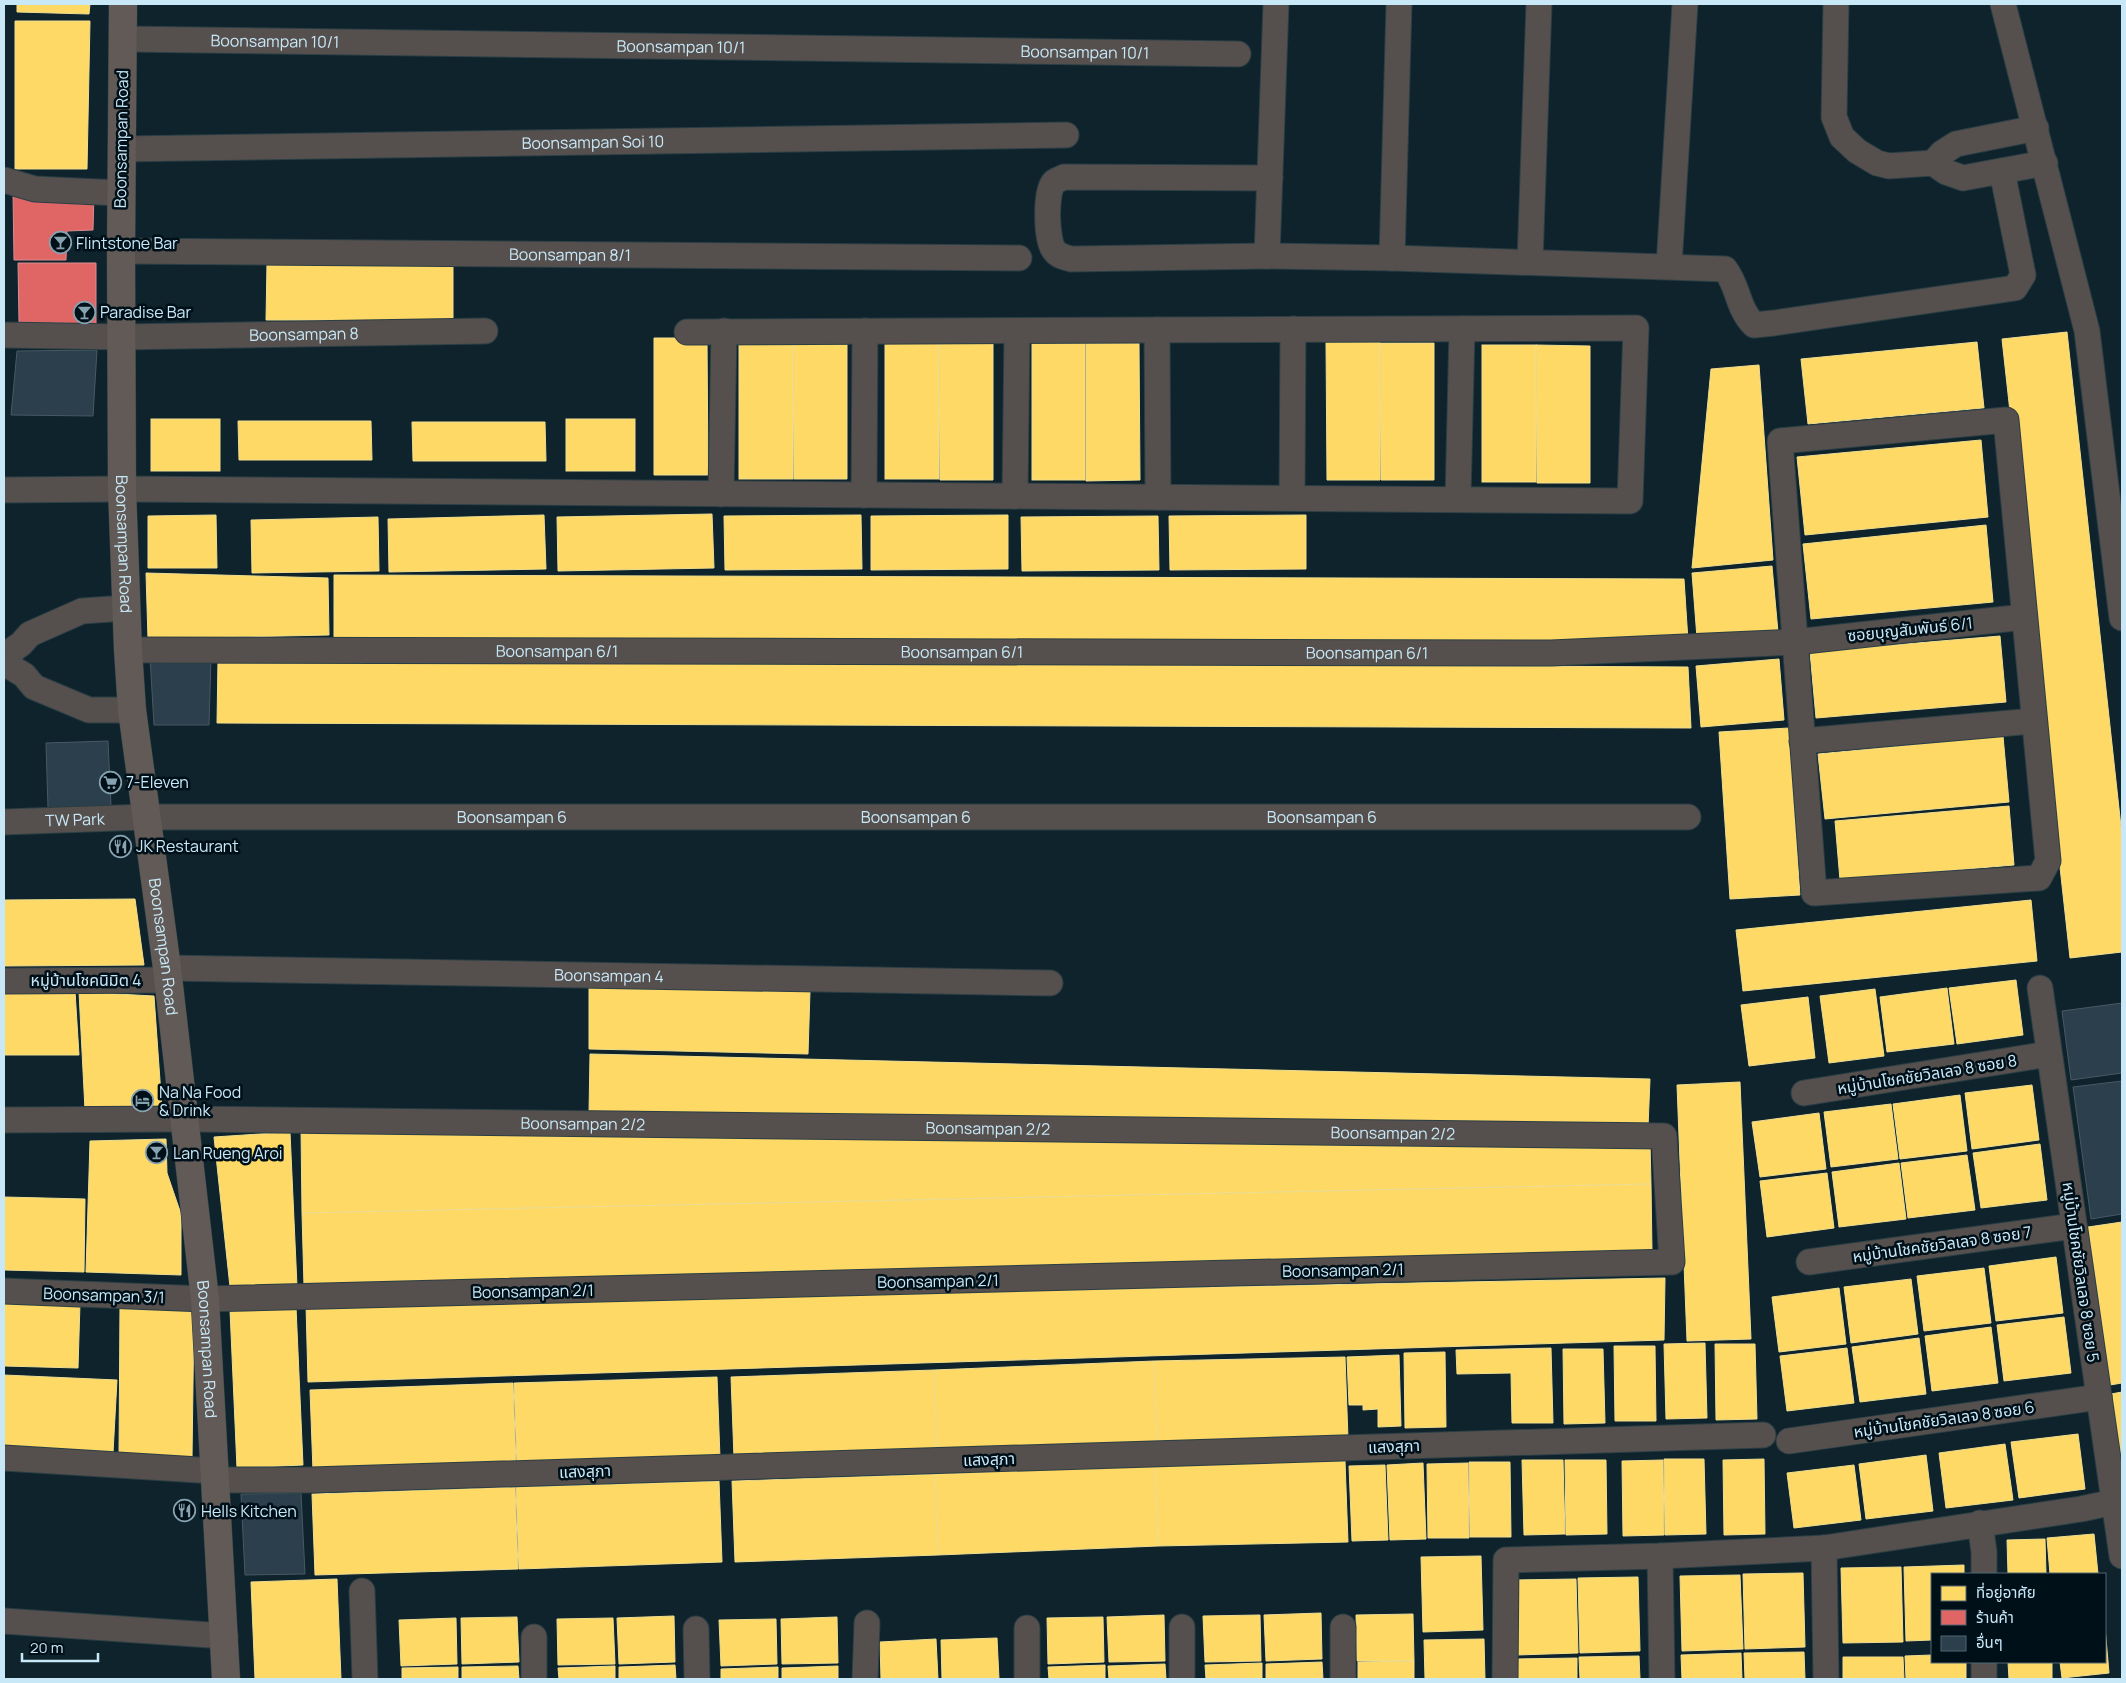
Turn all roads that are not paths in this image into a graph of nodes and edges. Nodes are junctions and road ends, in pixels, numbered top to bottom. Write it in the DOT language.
graph roads {
  1 [pos="123,4"];
  2 [pos="1276,4"];
  3 [pos="1399,4"];
  4 [pos="1539,4"];
  5 [pos="1685,4"];
  6 [pos="1836,4"];
  7 [pos="2003,4"];
  8 [pos="123,39"];
  9 [pos="1238,54"];
  10 [pos="2036,128"];
  11 [pos="1066,135"];
  12 [pos="1933,162"];
  13 [pos="2045,163"];
  14 [pos="2002,171"];
  15 [pos="121,173"];
  16 [pos="1270,178"];
  17 [pos="6,180"];
  18 [pos="121,250"];
  19 [pos="1267,256"];
  20 [pos="1019,258"];
  21 [pos="1392,258"];
  22 [pos="1530,262"];
  23 [pos="1669,266"];
  24 [pos="1293,329"];
  25 [pos="1462,329"];
  26 [pos="1017,330"];
  27 [pos="1157,330"];
  28 [pos="485,331"];
  29 [pos="865,331"];
  30 [pos="687,332"];
  31 [pos="724,332"];
  32 [pos="4,335"];
  33 [pos="122,337"];
  34 [pos="4,490"];
  35 [pos="122,490"];
  36 [pos="721,494"];
  37 [pos="864,495"];
  38 [pos="1015,496"];
  39 [pos="1158,497"];
  40 [pos="1292,498"];
  41 [pos="1458,499"];
  42 [pos="2117,536"];
  43 [pos="2120,576"];
  44 [pos="126,608"];
  45 [pos="2024,617"];
  46 [pos="2122,618"];
  47 [pos="1795,642"];
  48 [pos="128,650"];
  49 [pos="4,656"];
  50 [pos="4,663"];
  51 [pos="132,710"];
  52 [pos="2034,722"];
  53 [pos="1802,741"];
  54 [pos="146,817"];
  55 [pos="1688,818"];
  56 [pos="4,822"];
  57 [pos="168,974"];
  58 [pos="4,981"];
  59 [pos="1050,983"];
  60 [pos="2040,988"];
  61 [pos="2049,1054"];
  62 [pos="1804,1093"];
  63 [pos="185,1119"];
  64 [pos="4,1120"];
  65 [pos="2074,1226"];
  66 [pos="1672,1262"];
  67 [pos="1809,1262"];
  68 [pos="4,1291"];
  69 [pos="205,1299"];
  70 [pos="2099,1397"];
  71 [pos="1763,1435"];
  72 [pos="1789,1441"];
  73 [pos="4,1458"];
  74 [pos="215,1476"];
  75 [pos="2114,1502"];
  76 [pos="1980,1523"];
  77 [pos="1824,1548"];
  78 [pos="1660,1556"];
  79 [pos="2122,1556"];
  80 [pos="1984,1573"];
  81 [pos="362,1592"];
  82 [pos="4,1621"];
  83 [pos="867,1624"];
  84 [pos="1182,1627"];
  85 [pos="1343,1627"];
  86 [pos="1027,1628"];
  87 [pos="696,1629"];
  88 [pos="225,1636"];
  89 [pos="534,1637"];
  90 [pos="1984,1663"];
  91 [pos="226,1679"];
  92 [pos="365,1679"];
  93 [pos="534,1679"];
  94 [pos="697,1679"];
  95 [pos="866,1679"];
  96 [pos="1027,1679"];
  97 [pos="1182,1679"];
  98 [pos="1343,1679"];
  99 [pos="1505,1679"];
  100 [pos="1662,1679"];
  101 [pos="1826,1679"];
  102 [pos="1984,1679"];
  1 -- 8 [label="street, Boonsampan Road"];
  2 -- 16 [label="street"];
  3 -- 21 [label="street"];
  4 -- 22 [label="street"];
  5 -- 23 [label="street"];
  6 -- 12 [label="street"];
  7 -- 10 [label="street"];
  8 -- 9 [label="street, Boonsampan 10/1"];
  8 -- 15 [label="street, Boonsampan Road"];
  10 -- 12 [label="street"];
  10 -- 13 [label="street"];
  11 -- 15 [label="street, Boonsampan Soi 10"];
  12 -- 14 [label="street"];
  13 -- 14 [label="street"];
  13 -- 42 [label="street"];
  14 -- 23 [label="street"];
  15 -- 17 [label="street, Boonsampan Soi 10"];
  15 -- 18 [label="street, Boonsampan Road"];
  16 -- 19 [label="street"];
  16 -- 19 [label="street"];
  18 -- 20 [label="street, Boonsampan 8/1"];
  18 -- 33 [label="street, Boonsampan Road"];
  19 -- 21 [label="street"];
  21 -- 22 [label="street"];
  22 -- 23 [label="street"];
  24 -- 25 [label="street"];
  24 -- 27 [label="street"];
  24 -- 40 [label="street"];
  25 -- 41 [label="street"];
  25 -- 41 [label="street"];
  26 -- 27 [label="street"];
  26 -- 29 [label="street"];
  26 -- 38 [label="street"];
  27 -- 39 [label="street"];
  28 -- 33 [label="street, Boonsampan 8"];
  29 -- 31 [label="street"];
  29 -- 37 [label="street"];
  30 -- 31 [label="street"];
  31 -- 36 [label="street"];
  32 -- 33 [label="street, Boonsampan 8"];
  33 -- 35 [label="street, Boonsampan Road"];
  34 -- 35 [label="street"];
  35 -- 36 [label="street"];
  35 -- 44 [label="street, Boonsampan Road"];
  36 -- 37 [label="street"];
  37 -- 38 [label="street"];
  38 -- 39 [label="street"];
  39 -- 40 [label="street"];
  40 -- 41 [label="street"];
  42 -- 43 [label="street"];
  43 -- 46 [label="street"];
  44 -- 48 [label="street, Boonsampan Road"];
  44 -- 49 [label="street"];
  45 -- 47 [label="street, ซอยบุญสัมพันธ์ 6/1"];
  45 -- 47 [label="street"];
  45 -- 52 [label="street"];
  47 -- 48 [label="street, Boonsampan 6/1"];
  47 -- 53 [label="street"];
  48 -- 51 [label="street, Boonsampan Road"];
  50 -- 51 [label="street"];
  51 -- 54 [label="street, Boonsampan Road"];
  52 -- 53 [label="street"];
  52 -- 53 [label="street"];
  54 -- 55 [label="street, Boonsampan 6"];
  54 -- 56 [label="street, TW Park"];
  54 -- 57 [label="street, Boonsampan Road"];
  57 -- 58 [label="street, หมู่บ้านโชคนิมิต 4"];
  57 -- 59 [label="street, Boonsampan 4"];
  57 -- 63 [label="street, Boonsampan Road"];
  60 -- 61 [label="street, หมู่บ้านโชคชัยวิลเลจ 8 ซอย 5"];
  61 -- 62 [label="street, หมู่บ้านโชคชัยวิลเลจ 8 ซอย 8"];
  61 -- 65 [label="street, หมู่บ้านโชคชัยวิลเลจ 8 ซอย 5"];
  63 -- 64 [label="street"];
  63 -- 66 [label="street, Boonsampan 2/2"];
  63 -- 69 [label="street, Boonsampan Road"];
  65 -- 67 [label="street, หมู่บ้านโชคชัยวิลเลจ 8 ซอย 7"];
  65 -- 70 [label="street, หมู่บ้านโชคชัยวิลเลจ 8 ซอย 5"];
  66 -- 69 [label="street, Boonsampan 2/1"];
  68 -- 69 [label="street, Boonsampan 3/1"];
  69 -- 74 [label="street, Boonsampan Road"];
  70 -- 72 [label="street, หมู่บ้านโชคชัยวิลเลจ 8 ซอย 6"];
  70 -- 75 [label="street, หมู่บ้านโชคชัยวิลเลจ 8 ซอย 5"];
  71 -- 74 [label="street, แสงสุภา"];
  73 -- 74 [label="street, แสงสุภา"];
  74 -- 88 [label="street, Boonsampan Road"];
  75 -- 76 [label="street"];
  75 -- 79 [label="street, หมู่บ้านโชคชัยวิลเลจ 8 ซอย 5"];
  76 -- 77 [label="street"];
  76 -- 80 [label="street"];
  77 -- 78 [label="street"];
  77 -- 101 [label="street"];
  78 -- 99 [label="street"];
  78 -- 100 [label="street"];
  81 -- 92 [label="street"];
  82 -- 88 [label="street"];
  83 -- 95 [label="street"];
  84 -- 97 [label="street"];
  85 -- 98 [label="street"];
  86 -- 96 [label="street"];
  87 -- 94 [label="street"];
  88 -- 91 [label="street, Boonsampan Road"];
  89 -- 93 [label="street"];
  90 -- 102 [label="street"];
}
